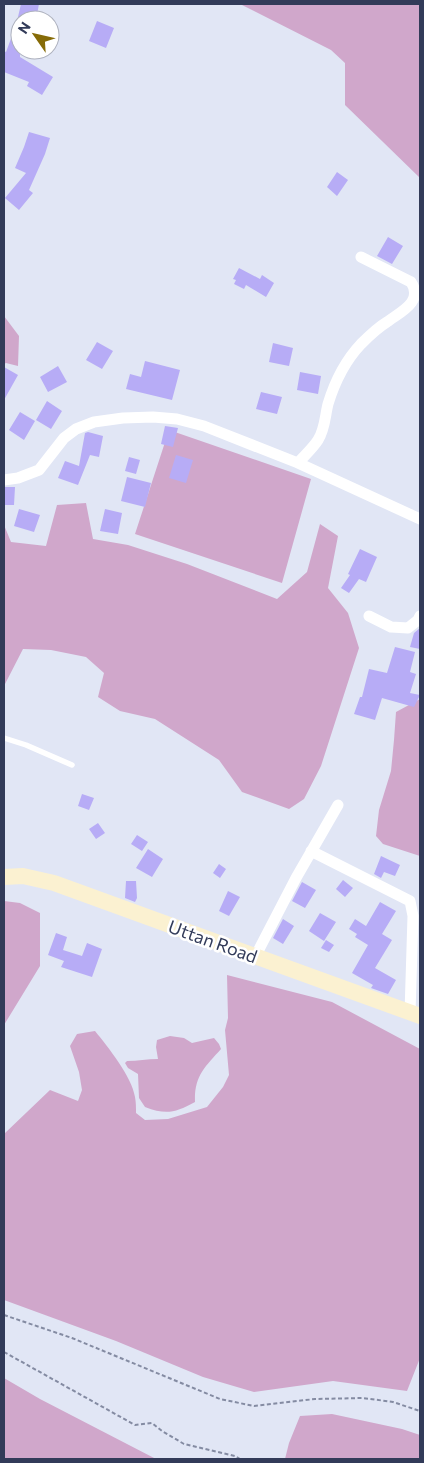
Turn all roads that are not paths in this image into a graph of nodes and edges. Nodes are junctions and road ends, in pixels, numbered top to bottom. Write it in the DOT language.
graph roads {
  1 [pos="362,257"];
  2 [pos="298,464"];
  3 [pos="4,480"];
  4 [pos="420,519"];
  5 [pos="368,616"];
  6 [pos="420,616"];
  7 [pos="4,738"];
  8 [pos="72,764"];
  9 [pos="338,805"];
  10 [pos="311,851"];
  11 [pos="4,877"];
  12 [pos="255,956"];
  13 [pos="415,1015"];
  1 -- 2 [label="street"];
  2 -- 3 [label="street"];
  2 -- 4 [label="street"];
  5 -- 6 [label="street"];
  7 -- 8 [label="lane"];
  9 -- 10 [label="street"];
  10 -- 12 [label="street"];
  10 -- 13 [label="street"];
  11 -- 12 [label="main road, Uttan Road"];
  12 -- 13 [label="main road, Uttan Road"];
}
